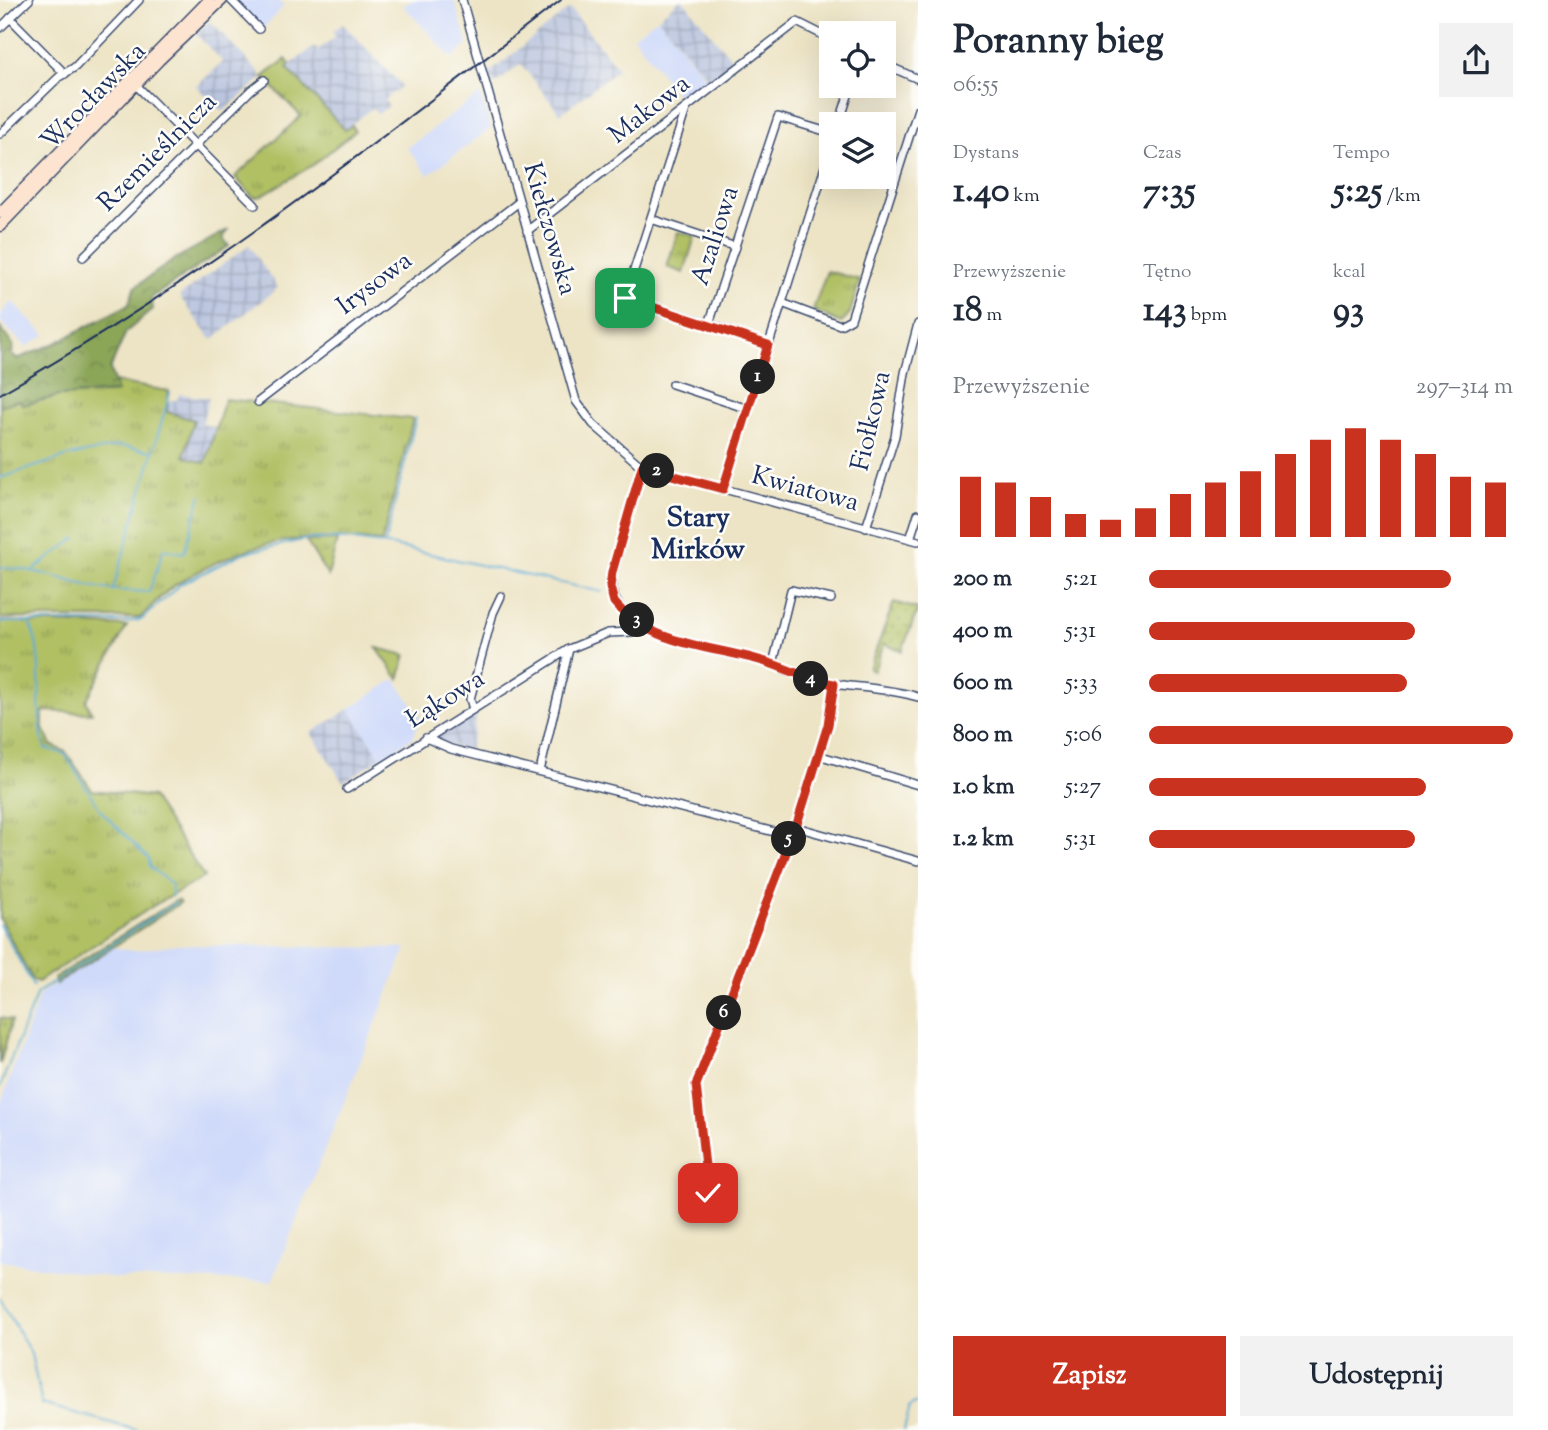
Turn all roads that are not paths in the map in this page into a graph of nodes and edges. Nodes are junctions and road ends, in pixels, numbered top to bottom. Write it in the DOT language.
graph roads {
  1 [pos="29,0"];
  2 [pos="139,0"];
  3 [pos="209,0"];
  4 [pos="222,0"];
  5 [pos="231,0"];
  6 [pos="462,0"];
  7 [pos="10,18"];
  8 [pos="0,28"];
  9 [pos="259,29"];
  10 [pos="819,33"];
  11 [pos="896,69"];
  12 [pos="65,74"];
  13 [pos="918,79"];
  14 [pos="264,80"];
  15 [pos="135,84"];
  16 [pos="686,109"];
  17 [pos="918,109"];
  18 [pos="819,129"];
  19 [pos="0,134"];
  20 [pos="195,145"];
  21 [pos="819,186"];
  22 [pos="519,202"];
  23 [pos="255,205"];
  24 [pos="0,213"];
  25 [pos="651,219"];
  26 [pos="0,226"];
  27 [pos="527,231"];
  28 [pos="736,247"];
  29 [pos="83,257"];
  30 [pos="782,303"];
  31 [pos="709,324"];
  32 [pos="918,324"];
  33 [pos="916,338"];
  34 [pos="768,345"];
  35 [pos="672,384"];
  36 [pos="258,402"];
  37 [pos="748,409"];
  38 [pos="642,467"];
  39 [pos="723,489"];
  40 [pos="918,514"];
  41 [pos="866,528"];
  42 [pos="914,540"];
  43 [pos="501,596"];
  44 [pos="831,598"];
  45 [pos="640,622"];
  46 [pos="569,649"];
  47 [pos="773,664"];
  48 [pos="834,684"];
  49 [pos="918,697"];
  50 [pos="473,709"];
  51 [pos="426,738"];
  52 [pos="818,755"];
  53 [pos="540,771"];
  54 [pos="918,785"];
  55 [pos="346,789"];
  56 [pos="796,827"];
  57 [pos="790,836"];
  58 [pos="918,861"];
  59 [pos="709,1205"];
  1 -- 7 [label="street"];
  2 -- 12 [label="street"];
  3 -- 24 [label="main road, Wrocławska"];
  4 -- 15 [label="main road, Wrocławska"];
  5 -- 9 [label="street"];
  6 -- 22 [label="street, Kiełczowska"];
  7 -- 8 [label="street"];
  7 -- 12 [label="street"];
  10 -- 16 [label="street, Makowa"];
  11 -- 13 [label="street"];
  12 -- 19 [label="street"];
  14 -- 20 [label="street, Rzemieślnicza"];
  15 -- 20 [label="street"];
  15 -- 26 [label="main road, Wrocławska"];
  16 -- 25 [label="street"];
  16 -- 27 [label="street, Makowa"];
  17 -- 30 [label="street"];
  18 -- 28 [label="street, Azaliowa"];
  20 -- 23 [label="street"];
  20 -- 29 [label="street, Rzemieślnicza"];
  21 -- 30 [label="street"];
  22 -- 27 [label="street, Kiełczowska"];
  22 -- 36 [label="street, Irysowa"];
  25 -- 28 [label="street"];
  25 -- 31 [label="street"];
  27 -- 38 [label="street, Kiełczowska"];
  28 -- 31 [label="street, Azaliowa"];
  30 -- 34 [label="street"];
  31 -- 34 [label="street, Azaliowa"];
  32 -- 33 [label="street, Fiołkowa"];
  33 -- 41 [label="street, Fiołkowa"];
  34 -- 37 [label="street"];
  35 -- 37 [label="street"];
  37 -- 39 [label="street"];
  38 -- 39 [label="street, Kwiatowa"];
  38 -- 45 [label="street"];
  39 -- 41 [label="street, Kwiatowa"];
  40 -- 42 [label="street"];
  41 -- 42 [label="street, Kwiatowa"];
  43 -- 50 [label="street"];
  44 -- 47 [label="street"];
  45 -- 46 [label="street, Łąkowa"];
  45 -- 47 [label="street"];
  46 -- 50 [label="street, Łąkowa"];
  46 -- 53 [label="street"];
  47 -- 48 [label="street"];
  48 -- 49 [label="street"];
  48 -- 52 [label="street"];
  50 -- 51 [label="street, Łąkowa"];
  51 -- 53 [label="street"];
  51 -- 55 [label="street, Łąkowa"];
  52 -- 54 [label="street"];
  52 -- 56 [label="street"];
  53 -- 57 [label="street"];
  56 -- 57 [label="street"];
  56 -- 58 [label="street"];
  57 -- 59 [label="street"];
}
